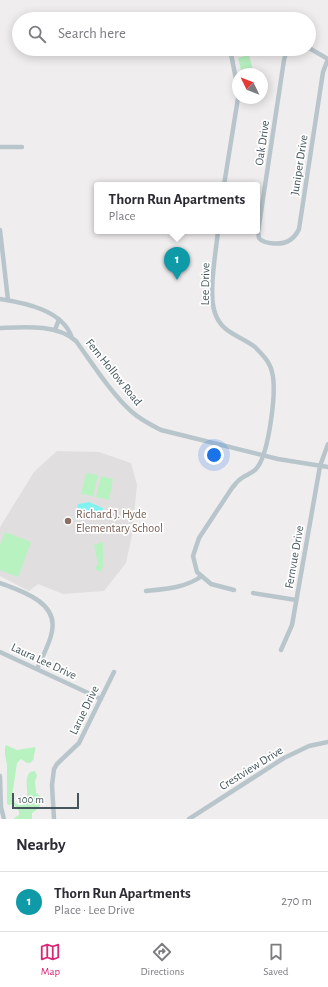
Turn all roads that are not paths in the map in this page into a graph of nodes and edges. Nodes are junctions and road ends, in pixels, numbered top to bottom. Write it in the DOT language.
graph roads {
  1 [pos="316,52"];
  2 [pos="232,56"];
  3 [pos="285,56"];
  4 [pos="328,59"];
  5 [pos="0,147"];
  6 [pos="22,147"];
  7 [pos="224,182"];
  8 [pos="260,219"];
  9 [pos="0,230"];
  10 [pos="218,234"];
  11 [pos="258,234"];
  12 [pos="260,240"];
  13 [pos="0,299"];
  14 [pos="8,300"];
  15 [pos="60,319"];
  16 [pos="0,328"];
  17 [pos="55,330"];
  18 [pos="72,338"];
  19 [pos="328,444"];
  20 [pos="263,455"];
  21 [pos="320,466"];
  22 [pos="328,467"];
  23 [pos="202,576"];
  24 [pos="0,583"];
  25 [pos="234,590"];
  26 [pos="146,591"];
  27 [pos="253,593"];
  28 [pos="296,600"];
  29 [pos="281,650"];
  30 [pos="0,652"];
  31 [pos="37,669"];
  32 [pos="114,672"];
  33 [pos="101,699"];
  34 [pos="328,742"];
  35 [pos="0,776"];
  36 [pos="4,819"];
  37 [pos="54,819"];
  38 [pos="190,819"];
  1 -- 4 [label="street"];
  2 -- 7 [label="street"];
  3 -- 8 [label="street, Oak Drive"];
  4 -- 12 [label="street, Juniper Drive"];
  5 -- 6 [label="street"];
  9 -- 14 [label="street"];
  10 -- 20 [label="street, Lee Drive"];
  11 -- 12 [label="street, Oak Drive"];
  13 -- 14 [label="street"];
  14 -- 15 [label="street"];
  15 -- 17 [label="street"];
  15 -- 18 [label="street"];
  16 -- 17 [label="street, Fern Hollow Road"];
  17 -- 18 [label="street, Fern Hollow Road"];
  18 -- 20 [label="street, Fern Hollow Road"];
  19 -- 21 [label="street, Fernvue Drive"];
  20 -- 21 [label="street, Fern Hollow Road"];
  20 -- 23 [label="street, Lee Drive"];
  21 -- 22 [label="street, Fern Hollow Road"];
  21 -- 28 [label="street, Fernvue Drive"];
  23 -- 25 [label="street"];
  23 -- 26 [label="street"];
  24 -- 31 [label="street"];
  27 -- 28 [label="street"];
  28 -- 29 [label="street, Fernvue Drive"];
  30 -- 31 [label="street, Laura Lee Drive"];
  31 -- 33 [label="street, Laura Lee Drive"];
  32 -- 33 [label="street, Larue Drive"];
  33 -- 37 [label="street, Larue Drive"];
  34 -- 38 [label="street, Crestview Drive"];
  35 -- 36 [label="street"];
}
